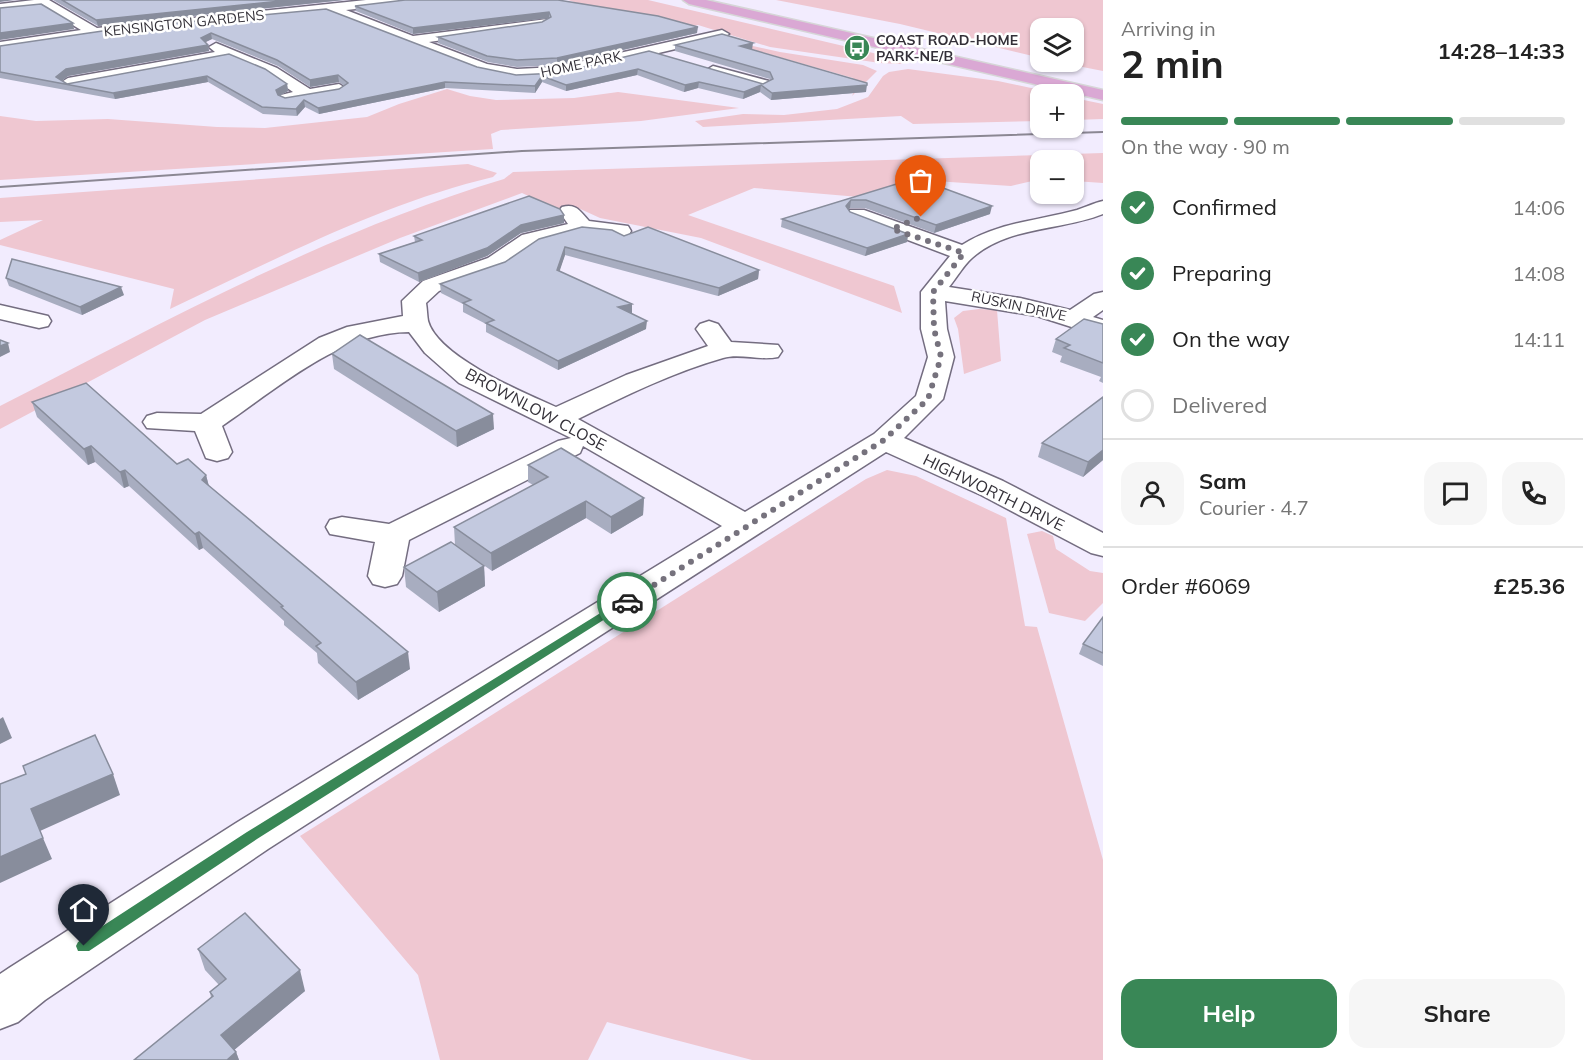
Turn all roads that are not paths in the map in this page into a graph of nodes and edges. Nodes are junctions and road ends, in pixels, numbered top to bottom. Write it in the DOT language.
graph roads {
  1 [pos="404,0"];
  2 [pos="689,0"];
  3 [pos="726,0"];
  4 [pos="42,1"];
  5 [pos="230,2"];
  6 [pos="0,8"];
  7 [pos="332,9"];
  8 [pos="529,14"];
  9 [pos="248,16"];
  10 [pos="182,22"];
  11 [pos="542,22"];
  12 [pos="558,27"];
  13 [pos="696,27"];
  14 [pos="94,32"];
  15 [pos="722,34"];
  16 [pos="740,39"];
  17 [pos="412,40"];
  18 [pos="0,46"];
  19 [pos="648,50"];
  20 [pos="229,54"];
  21 [pos="679,60"];
  22 [pos="700,66"];
  23 [pos="763,84"];
  24 [pos="1103,84"];
  25 [pos="64,85"];
  26 [pos="339,89"];
  27 [pos="305,93"];
  28 [pos="1103,95"];
  29 [pos="286,98"];
  30 [pos="1103,207"];
  31 [pos="857,214"];
  32 [pos="921,217"];
  33 [pos="892,229"];
  34 [pos="620,231"];
  35 [pos="964,253"];
  36 [pos="933,292"];
  37 [pos="1103,298"];
  38 [pos="0,312"];
  39 [pos="1075,318"];
  40 [pos="39,321"];
  41 [pos="416,324"];
  42 [pos="1103,329"];
  43 [pos="769,351"];
  44 [pos="556,418"];
  45 [pos="157,422"];
  46 [pos="207,423"];
  47 [pos="589,437"];
  48 [pos="884,440"];
  49 [pos="217,452"];
  50 [pos="342,527"];
  51 [pos="747,527"];
  52 [pos="393,535"];
  53 [pos="1103,546"];
  54 [pos="385,576"];
  55 [pos="0,1005"];
  1 -- 7 [label="street, KENSINGTON GARDENS"];
  2 -- 28 [label="highway"];
  3 -- 24 [label="highway"];
  4 -- 6 [label="street"];
  4 -- 14 [label="street"];
  5 -- 9 [label="street"];
  7 -- 9 [label="street, KENSINGTON GARDENS"];
  7 -- 17 [label="street, HOME PARK"];
  8 -- 11 [label="street, HOME PARK"];
  9 -- 10 [label="street, KENSINGTON GARDENS"];
  10 -- 14 [label="street, KENSINGTON GARDENS"];
  10 -- 20 [label="street"];
  11 -- 12 [label="street, HOME PARK"];
  11 -- 17 [label="street, HOME PARK"];
  13 -- 15 [label="street, HOME PARK"];
  14 -- 18 [label="street, KENSINGTON GARDENS"];
  15 -- 16 [label="street, HOME PARK"];
  15 -- 19 [label="street, HOME PARK"];
  17 -- 19 [label="street, HOME PARK"];
  19 -- 21 [label="street"];
  20 -- 25 [label="street"];
  20 -- 27 [label="street"];
  22 -- 23 [label="street"];
  26 -- 27 [label="street"];
  27 -- 29 [label="street"];
  30 -- 35 [label="street"];
  31 -- 33 [label="street"];
  32 -- 33 [label="street"];
  33 -- 35 [label="street"];
  34 -- 41 [label="street"];
  35 -- 36 [label="street"];
  36 -- 39 [label="street, RUSKIN DRIVE"];
  36 -- 48 [label="street"];
  37 -- 39 [label="street"];
  38 -- 40 [label="street"];
  39 -- 42 [label="street, RUSKIN DRIVE"];
  41 -- 44 [label="street, BROWNLOW CLOSE"];
  41 -- 46 [label="street"];
  43 -- 44 [label="street"];
  44 -- 47 [label="street, BROWNLOW CLOSE"];
  45 -- 46 [label="street"];
  46 -- 49 [label="street"];
  47 -- 51 [label="street, BROWNLOW CLOSE"];
  47 -- 52 [label="street"];
  48 -- 51 [label="street"];
  48 -- 53 [label="street, HIGHWORTH DRIVE"];
  50 -- 52 [label="street"];
  51 -- 55 [label="street"];
  52 -- 54 [label="street"];
}
